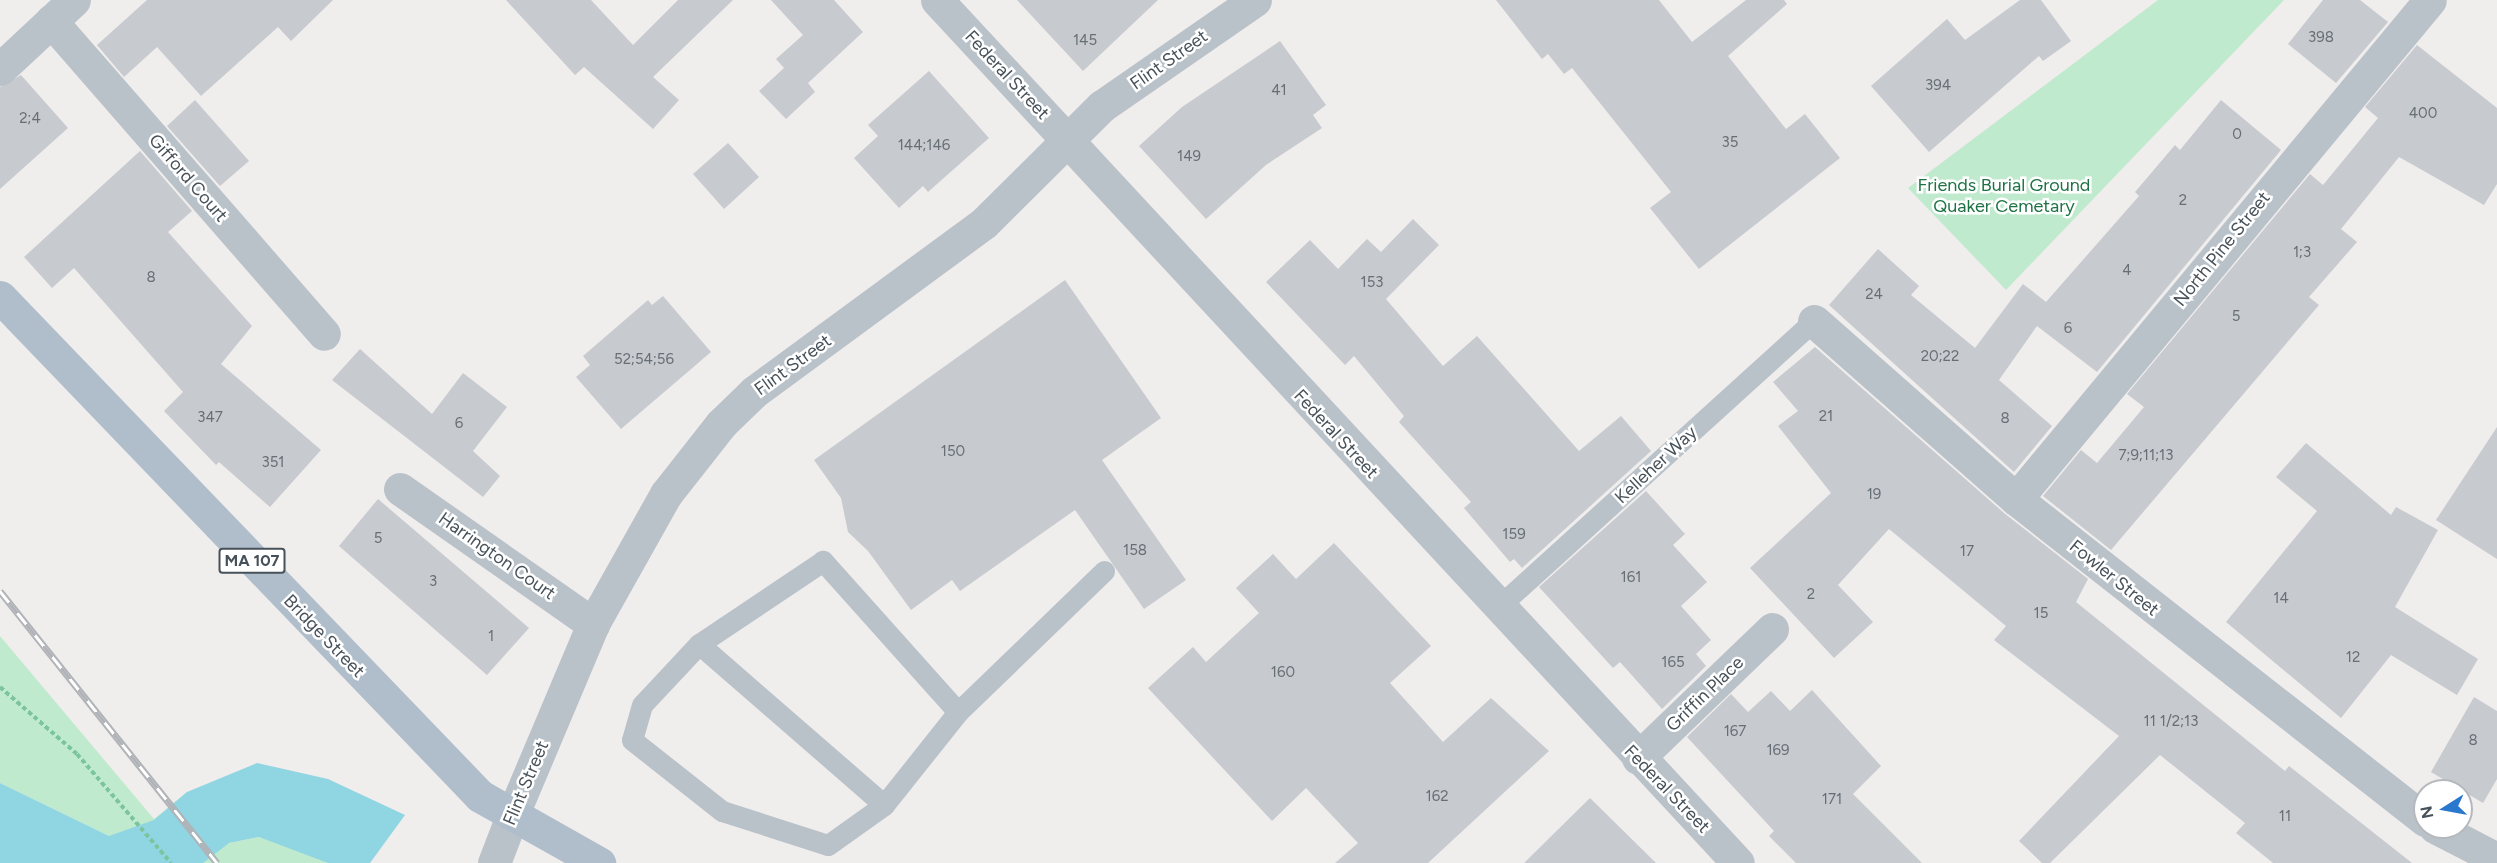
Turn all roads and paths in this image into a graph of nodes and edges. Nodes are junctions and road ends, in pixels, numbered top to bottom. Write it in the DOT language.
graph roads {
  1 [pos="937,0"];
  2 [pos="1255,0"];
  3 [pos="2430,0"];
  4 [pos="63,11"];
  5 [pos="0,69"];
  6 [pos="1067,139"];
  7 [pos="0,297"];
  8 [pos="1814,321"];
  9 [pos="324,334"];
  10 [pos="400,489"];
  11 [pos="2016,499"];
  12 [pos="1104,571"];
  13 [pos="1497,608"];
  14 [pos="593,624"];
  15 [pos="1772,629"];
  16 [pos="699,644"];
  17 [pos="0,687"];
  18 [pos="958,712"];
  19 [pos="1638,758"];
  20 [pos="884,806"];
  21 [pos="2413,811"];
  22 [pos="512,816"];
  23 [pos="2458,839"];
  24 [pos="2497,859"];
  25 [pos="171,863"];
  26 [pos="494,863"];
  27 [pos="599,863"];
  28 [pos="1738,863"];
  1 -- 6 [label="street, Federal Street"];
  2 -- 6 [label="street, Flint Street"];
  3 -- 11 [label="street, North Pine Street"];
  4 -- 5 [label="street"];
  4 -- 9 [label="street, Gifford Court"];
  6 -- 13 [label="street, Federal Street"];
  6 -- 14 [label="street, Flint Street"];
  7 -- 22 [label="main road, Bridge Street / MA 107"];
  8 -- 11 [label="street, Fowler Street"];
  8 -- 13 [label="lane, Kelleher Way"];
  10 -- 14 [label="street, Harrington Court"];
  11 -- 21 [label="street, Fowler Street"];
  12 -- 18 [label="lane"];
  13 -- 19 [label="street, Federal Street"];
  14 -- 22 [label="street, Flint Street"];
  15 -- 19 [label="street, Griffin Place"];
  16 -- 18 [label="lane"];
  16 -- 20 [label="lane"];
  16 -- 20 [label="lane"];
  17 -- 25 [label="path"];
  18 -- 20 [label="lane"];
  19 -- 28 [label="street, Federal Street"];
  22 -- 26 [label="street, Flint Street"];
  22 -- 27 [label="main road, Bridge Street / MA 107"];
  23 -- 24 [label="street"];
}
